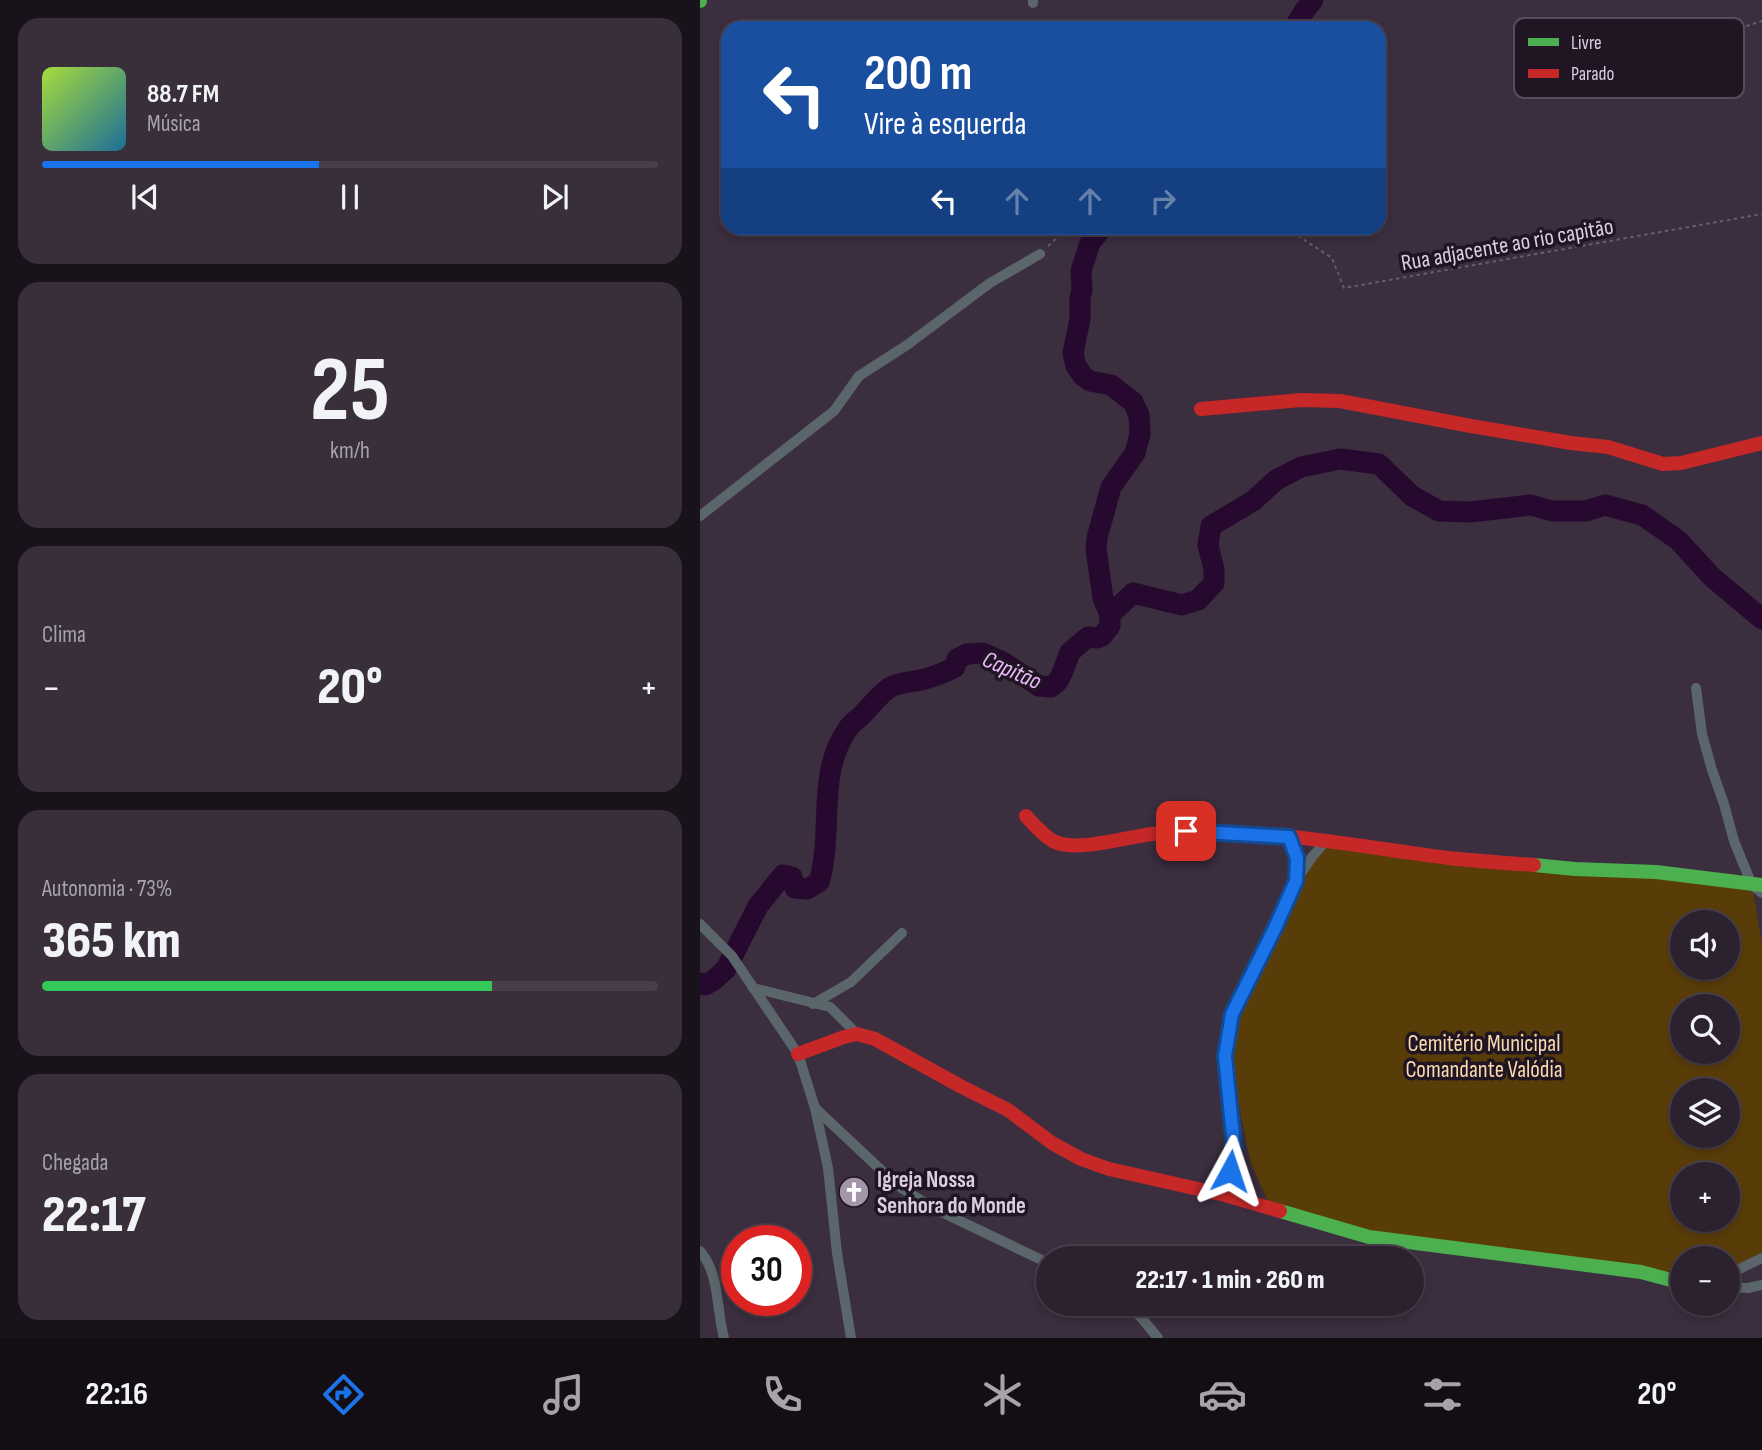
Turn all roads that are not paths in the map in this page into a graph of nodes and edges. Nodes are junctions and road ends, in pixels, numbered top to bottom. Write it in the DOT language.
graph roads {
  1 [pos="1040,254"];
  2 [pos="1202,409"];
  3 [pos="1762,443"];
  4 [pos="700,516"];
  5 [pos="1696,688"];
  6 [pos="1026,816"];
  7 [pos="1289,837"];
  8 [pos="1327,840"];
  9 [pos="1296,881"];
  10 [pos="1759,888"];
  11 [pos="700,924"];
  12 [pos="902,933"];
  13 [pos="753,988"];
  14 [pos="813,1004"];
  15 [pos="858,1034"];
  16 [pos="798,1054"];
  17 [pos="815,1108"];
  18 [pos="1225,1195"];
  19 [pos="700,1251"];
  20 [pos="1036,1257"];
  21 [pos="1762,1258"];
  22 [pos="1740,1269"];
  23 [pos="1670,1280"];
  24 [pos="1762,1285"];
  25 [pos="1740,1288"];
  26 [pos="1140,1316"];
  27 [pos="724,1338"];
  28 [pos="850,1338"];
  29 [pos="1158,1338"];
  1 -- 4 [label="street"];
  2 -- 3 [label="street"];
  5 -- 10 [label="street"];
  6 -- 7 [label="street"];
  7 -- 8 [label="street"];
  7 -- 9 [label="street"];
  8 -- 9 [label="street"];
  8 -- 10 [label="street"];
  9 -- 18 [label="street"];
  11 -- 13 [label="street"];
  12 -- 14 [label="street"];
  13 -- 14 [label="street"];
  13 -- 16 [label="street"];
  14 -- 15 [label="street"];
  15 -- 16 [label="street"];
  15 -- 18 [label="street"];
  16 -- 17 [label="street"];
  17 -- 20 [label="street"];
  17 -- 28 [label="street"];
  18 -- 23 [label="street"];
  19 -- 27 [label="street"];
  21 -- 22 [label="street"];
  24 -- 25 [label="street"];
  26 -- 29 [label="street"];
}
